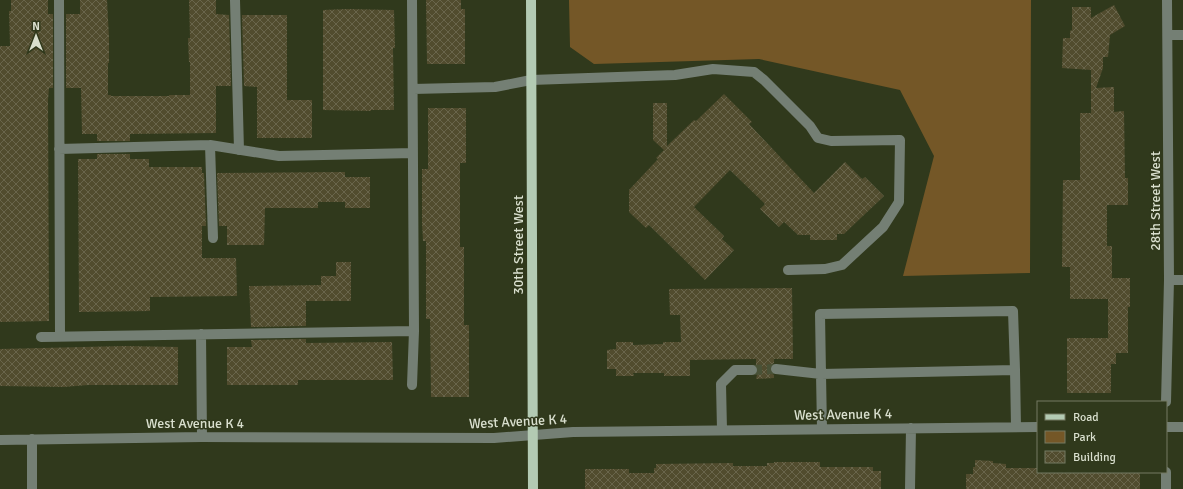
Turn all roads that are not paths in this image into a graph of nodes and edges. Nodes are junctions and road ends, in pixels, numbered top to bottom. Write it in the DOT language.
graph roads {
  1 [pos="59,0"];
  2 [pos="235,0"];
  3 [pos="412,0"];
  4 [pos="531,0"];
  5 [pos="1168,0"];
  6 [pos="1168,35"];
  7 [pos="1183,35"];
  8 [pos="531,80"];
  9 [pos="413,89"];
  10 [pos="210,145"];
  11 [pos="59,149"];
  12 [pos="239,150"];
  13 [pos="413,153"];
  14 [pos="213,238"];
  15 [pos="788,270"];
  16 [pos="1169,280"];
  17 [pos="1183,280"];
  18 [pos="414,331"];
  19 [pos="201,334"];
  20 [pos="60,336"];
  21 [pos="41,337"];
  22 [pos="776,369"];
  23 [pos="752,370"];
  24 [pos="1016,370"];
  25 [pos="821,374"];
  26 [pos="412,385"];
  27 [pos="1166,401"];
  28 [pos="1016,427"];
  29 [pos="1037,427"];
  30 [pos="1167,427"];
  31 [pos="1183,427"];
  32 [pos="911,428"];
  33 [pos="822,429"];
  34 [pos="722,430"];
  35 [pos="534,435"];
  36 [pos="202,437"];
  37 [pos="32,439"];
  38 [pos="0,440"];
  39 [pos="1166,473"];
  40 [pos="32,489"];
  41 [pos="533,489"];
  42 [pos="910,489"];
  43 [pos="1166,489"];
  1 -- 11 [label="street"];
  2 -- 12 [label="street"];
  3 -- 9 [label="street"];
  4 -- 8 [label="main road, 30th Street West"];
  5 -- 6 [label="street, 28th Street West"];
  6 -- 7 [label="street"];
  6 -- 16 [label="street, 28th Street West"];
  8 -- 9 [label="street"];
  8 -- 15 [label="street"];
  8 -- 35 [label="main road, 30th Street West"];
  9 -- 13 [label="street"];
  10 -- 11 [label="street"];
  10 -- 12 [label="street"];
  10 -- 14 [label="street"];
  11 -- 20 [label="street"];
  12 -- 13 [label="street"];
  13 -- 18 [label="street"];
  16 -- 17 [label="street"];
  16 -- 27 [label="street, 28th Street West"];
  18 -- 19 [label="street"];
  18 -- 26 [label="street"];
  19 -- 20 [label="street"];
  19 -- 36 [label="street"];
  20 -- 21 [label="street"];
  22 -- 25 [label="street"];
  23 -- 34 [label="street"];
  24 -- 25 [label="street"];
  24 -- 25 [label="street"];
  24 -- 28 [label="street"];
  25 -- 33 [label="street"];
  28 -- 29 [label="street, West Avenue K 4"];
  28 -- 32 [label="street, West Avenue K 4"];
  30 -- 31 [label="street"];
  32 -- 33 [label="street, West Avenue K 4"];
  32 -- 42 [label="street"];
  33 -- 34 [label="street, West Avenue K 4"];
  34 -- 35 [label="street, West Avenue K 4"];
  35 -- 36 [label="street, West Avenue K 4"];
  35 -- 41 [label="main road, 30th Street West"];
  36 -- 37 [label="street, West Avenue K 4"];
  37 -- 38 [label="street, West Avenue K 4"];
  37 -- 40 [label="street"];
  39 -- 43 [label="street"];
}
